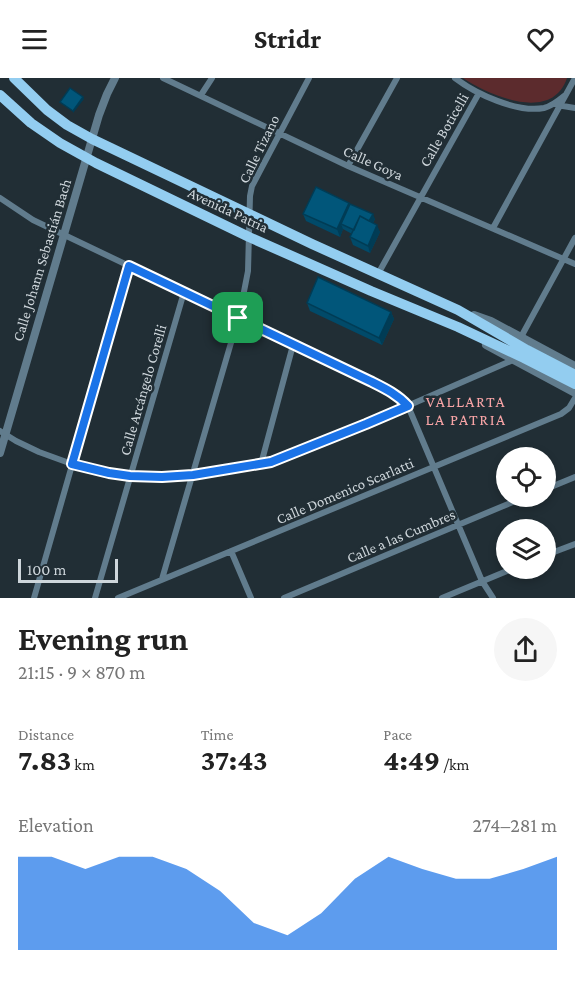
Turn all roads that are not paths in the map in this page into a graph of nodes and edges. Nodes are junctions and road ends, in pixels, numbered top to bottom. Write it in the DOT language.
graph roads {
  1 [pos="14,78"];
  2 [pos="115,78"];
  3 [pos="163,78"];
  4 [pos="212,78"];
  5 [pos="309,78"];
  6 [pos="397,78"];
  7 [pos="455,78"];
  8 [pos="575,78"];
  9 [pos="479,93"];
  10 [pos="0,95"];
  11 [pos="201,95"];
  12 [pos="557,105"];
  13 [pos="575,108"];
  14 [pos="280,133"];
  15 [pos="92,139"];
  16 [pos="87,159"];
  17 [pos="348,166"];
  18 [pos="420,197"];
  19 [pos="0,198"];
  20 [pos="249,214"];
  21 [pos="493,228"];
  22 [pos="63,234"];
  23 [pos="249,237"];
  24 [pos="575,238"];
  25 [pos="564,259"];
  26 [pos="575,264"];
  27 [pos="129,266"];
  28 [pos="378,274"];
  29 [pos="184,292"];
  30 [pos="458,310"];
  31 [pos="238,318"];
  32 [pos="458,327"];
  33 [pos="521,337"];
  34 [pos="293,345"];
  35 [pos="513,360"];
  36 [pos="575,366"];
  37 [pos="575,375"];
  38 [pos="575,384"];
  39 [pos="575,393"];
  40 [pos="575,398"];
  41 [pos="408,406"];
  42 [pos="3,433"];
  43 [pos="0,453"];
  44 [pos="72,464"];
  45 [pos="261,464"];
  46 [pos="434,466"];
  47 [pos="193,475"];
  48 [pos="130,476"];
  49 [pos="575,477"];
  50 [pos="556,485"];
  51 [pos="501,507"];
  52 [pos="458,525"];
  53 [pos="575,544"];
  54 [pos="231,550"];
  55 [pos="556,551"];
  56 [pos="496,575"];
  57 [pos="162,579"];
  58 [pos="482,581"];
  59 [pos="34,598"];
  60 [pos="95,598"];
  61 [pos="118,598"];
  62 [pos="251,598"];
  63 [pos="284,598"];
  64 [pos="442,598"];
  65 [pos="493,598"];
  1 -- 15 [label="main road, Avenida Patria"];
  2 -- 15 [label="street, Calle Johann Sebastián Bach"];
  3 -- 11 [label="street, Calle Goya"];
  4 -- 11 [label="street"];
  5 -- 14 [label="street, Calle Tizano"];
  6 -- 17 [label="street"];
  7 -- 9 [label="street"];
  8 -- 12 [label="street"];
  9 -- 12 [label="street"];
  9 -- 18 [label="street, Calle Boticelli"];
  10 -- 16 [label="main road, Avenida Patria"];
  11 -- 14 [label="street, Calle Goya"];
  12 -- 13 [label="street"];
  12 -- 21 [label="street"];
  14 -- 17 [label="street, Calle Goya"];
  14 -- 20 [label="street, Calle Tizano"];
  15 -- 16 [label="street, Calle Johann Sebastián Bach"];
  15 -- 20 [label="main road, Avenida Patria"];
  16 -- 22 [label="street, Calle Johann Sebastián Bach"];
  16 -- 23 [label="main road, Avenida Patria"];
  17 -- 18 [label="street, Calle Goya"];
  18 -- 21 [label="street, Calle Goya"];
  18 -- 28 [label="street, Calle Boticelli"];
  19 -- 22 [label="street"];
  20 -- 23 [label="street, Calle Tizano"];
  20 -- 28 [label="main road, Avenida Patria"];
  21 -- 25 [label="street, Calle Goya"];
  22 -- 27 [label="street"];
  22 -- 42 [label="street, Calle Johann Sebastián Bach"];
  23 -- 31 [label="street, Calle Tizano"];
  23 -- 32 [label="main road, Avenida Patria"];
  24 -- 25 [label="street"];
  25 -- 26 [label="street, Calle Goya"];
  25 -- 33 [label="street"];
  27 -- 29 [label="street"];
  27 -- 44 [label="street"];
  28 -- 30 [label="main road, Avenida Patria"];
  29 -- 31 [label="street"];
  29 -- 48 [label="street, Calle Arcángelo Corelli"];
  30 -- 33 [label="street"];
  30 -- 37 [label="main road, Avenida Patria"];
  31 -- 34 [label="street"];
  31 -- 47 [label="street, Calle Tizano"];
  32 -- 35 [label="street"];
  32 -- 38 [label="main road, Avenida Patria"];
  33 -- 36 [label="street"];
  34 -- 41 [label="street"];
  34 -- 45 [label="street"];
  35 -- 39 [label="street"];
  35 -- 41 [label="street"];
  40 -- 46 [label="street, Calle Domenico Scarlatti"];
  41 -- 45 [label="street"];
  41 -- 46 [label="street"];
  42 -- 43 [label="street, Calle Johann Sebastián Bach"];
  42 -- 44 [label="street"];
  44 -- 48 [label="street"];
  44 -- 59 [label="street"];
  45 -- 47 [label="street"];
  46 -- 52 [label="street"];
  46 -- 54 [label="street, Calle Domenico Scarlatti"];
  47 -- 48 [label="street"];
  47 -- 57 [label="street, Calle Tizano"];
  48 -- 60 [label="street, Calle Arcángelo Corelli"];
  49 -- 50 [label="street"];
  51 -- 52 [label="street, Calle a las Cumbres"];
  52 -- 58 [label="street"];
  52 -- 63 [label="street, Calle a las Cumbres"];
  53 -- 55 [label="street"];
  54 -- 57 [label="street, Calle Domenico Scarlatti"];
  54 -- 62 [label="street"];
  56 -- 58 [label="street"];
  57 -- 61 [label="street, Calle Domenico Scarlatti"];
  58 -- 64 [label="street"];
  58 -- 65 [label="street"];
}
